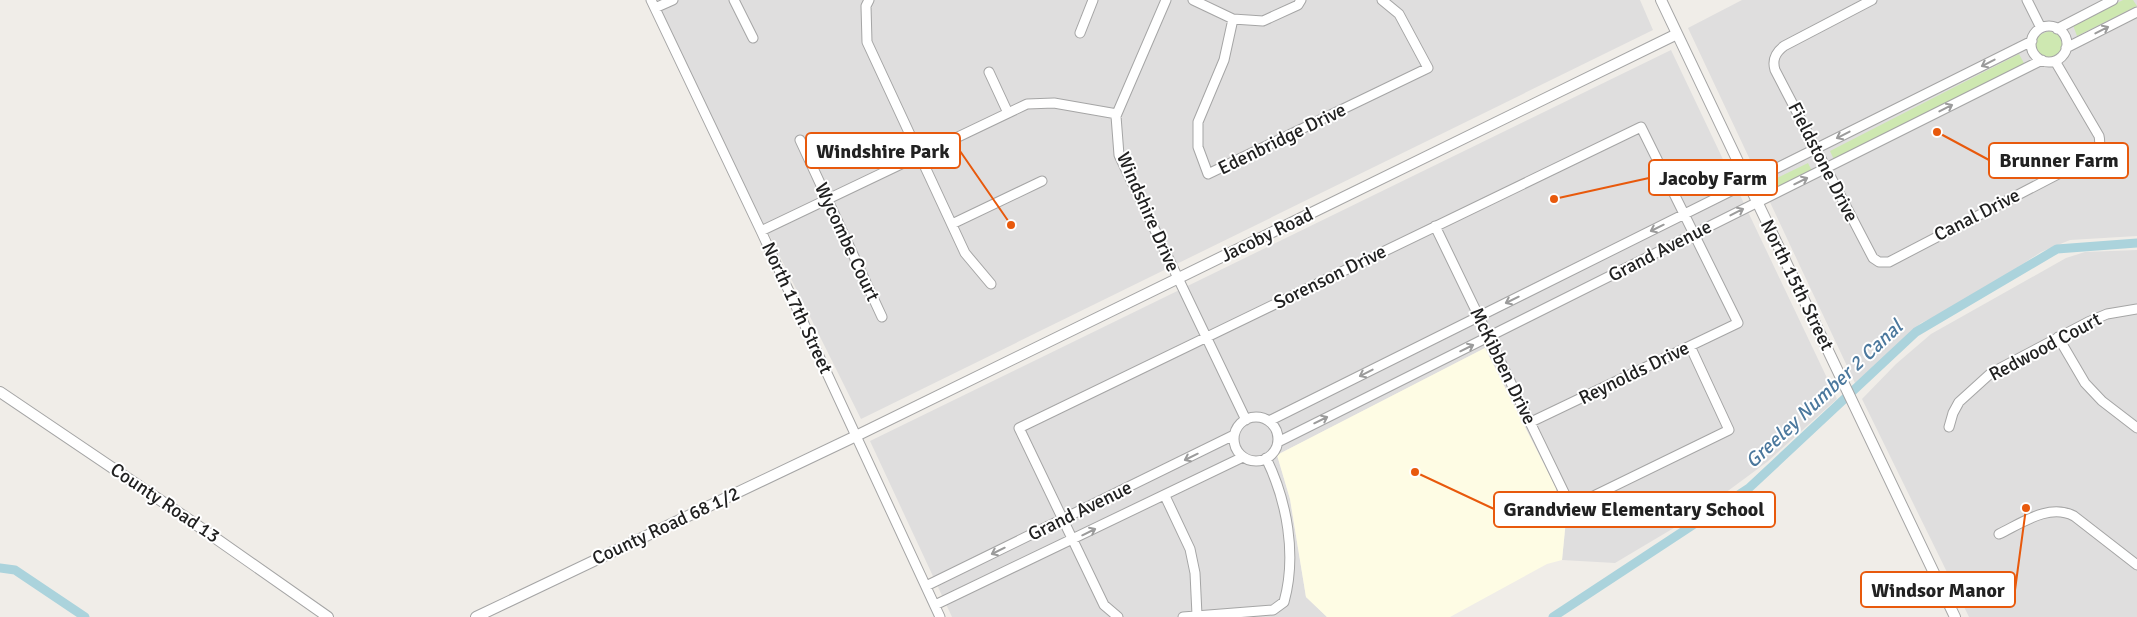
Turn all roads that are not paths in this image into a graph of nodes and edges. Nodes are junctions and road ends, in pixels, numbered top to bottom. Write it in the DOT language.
graph roads {
  1 [pos="673,0"];
  2 [pos="734,0"];
  3 [pos="869,0"];
  4 [pos="1093,0"];
  5 [pos="1166,0"];
  6 [pos="1193,0"];
  7 [pos="1301,0"];
  8 [pos="1382,0"];
  9 [pos="1660,0"];
  10 [pos="1872,0"];
  11 [pos="2027,0"];
  12 [pos="2113,0"];
  13 [pos="653,4"];
  14 [pos="2137,12"];
  15 [pos="1233,19"];
  16 [pos="2041,28"];
  17 [pos="2057,28"];
  18 [pos="1080,33"];
  19 [pos="1677,34"];
  20 [pos="753,38"];
  21 [pos="2032,41"];
  22 [pos="2066,48"];
  23 [pos="2042,60"];
  24 [pos="2056,61"];
  25 [pos="989,72"];
  26 [pos="1008,113"];
  27 [pos="1117,114"];
  28 [pos="800,140"];
  29 [pos="1816,148"];
  30 [pos="919,155"];
  31 [pos="1826,168"];
  32 [pos="1042,181"];
  33 [pos="1748,182"];
  34 [pos="827,199"];
  35 [pos="1757,202"];
  36 [pos="1685,214"];
  37 [pos="952,224"];
  38 [pos="1435,226"];
  39 [pos="761,231"];
  40 [pos="1694,234"];
  41 [pos="1879,262"];
  42 [pos="1178,279"];
  43 [pos="991,284"];
  44 [pos="2137,309"];
  45 [pos="1479,316"];
  46 [pos="882,317"];
  47 [pos="1206,337"];
  48 [pos="1489,337"];
  49 [pos="2058,337"];
  50 [pos="1690,346"];
  51 [pos="0,392"];
  52 [pos="1246,420"];
  53 [pos="1269,421"];
  54 [pos="1531,422"];
  55 [pos="1949,427"];
  56 [pos="2137,428"];
  57 [pos="1234,435"];
  58 [pos="856,436"];
  59 [pos="1278,442"];
  60 [pos="1243,457"];
  61 [pos="1266,458"];
  62 [pos="1165,496"];
  63 [pos="1063,520"];
  64 [pos="1999,534"];
  65 [pos="1073,540"];
  66 [pos="2137,565"];
  67 [pos="926,586"];
  68 [pos="935,605"];
  69 [pos="1198,615"];
  70 [pos="1953,616"];
  71 [pos="328,617"];
  72 [pos="476,617"];
  73 [pos="940,617"];
  74 [pos="1118,617"];
  75 [pos="1183,617"];
  1 -- 13 [label="street"];
  2 -- 20 [label="street"];
  3 -- 30 [label="street"];
  4 -- 18 [label="street"];
  5 -- 27 [label="street, Windshire Drive"];
  6 -- 15 [label="street"];
  7 -- 15 [label="street"];
  8 -- 15 [label="street, Edenbridge Drive"];
  9 -- 19 [label="street, North 15th Street"];
  10 -- 29 [label="street, Fieldstone Drive"];
  11 -- 16 [label="street"];
  12 -- 17 [label="street"];
  13 -- 39 [label="street, North 17th Street"];
  22 -- 14 [label="street, one-way"];
  16 -- 17 [label="street"];
  16 -- 21 [label="street"];
  17 -- 22 [label="street"];
  19 -- 33 [label="street, North 15th Street"];
  19 -- 42 [label="street, Jacoby Road"];
  21 -- 23 [label="street"];
  21 -- 29 [label="street, Grand Avenue, one-way"];
  22 -- 24 [label="street"];
  23 -- 24 [label="street"];
  31 -- 23 [label="street, Grand Avenue, one-way"];
  24 -- 41 [label="street, Canal Drive"];
  25 -- 26 [label="street"];
  26 -- 27 [label="street"];
  26 -- 30 [label="street"];
  27 -- 42 [label="street, Windshire Drive"];
  28 -- 34 [label="street, Wycombe Court"];
  29 -- 31 [label="street, Fieldstone Drive"];
  29 -- 33 [label="street, Grand Avenue"];
  30 -- 34 [label="street"];
  30 -- 37 [label="street"];
  35 -- 31 [label="street, Grand Avenue, one-way"];
  31 -- 41 [label="street, Fieldstone Drive"];
  32 -- 37 [label="street"];
  33 -- 35 [label="street, North 15th Street"];
  33 -- 36 [label="street, Grand Avenue"];
  34 -- 39 [label="street"];
  34 -- 46 [label="street, Wycombe Court"];
  40 -- 35 [label="street, Grand Avenue, one-way"];
  35 -- 70 [label="street, North 15th Street"];
  36 -- 38 [label="street, Sorenson Drive"];
  36 -- 40 [label="street"];
  36 -- 45 [label="street, Grand Avenue, one-way"];
  37 -- 43 [label="street"];
  38 -- 45 [label="street, McKibben Drive"];
  38 -- 47 [label="street, Sorenson Drive"];
  39 -- 58 [label="street, North 17th Street"];
  40 -- 48 [label="street, Grand Avenue"];
  40 -- 50 [label="street, Reynolds Drive"];
  42 -- 47 [label="street, Windshire Drive"];
  42 -- 58 [label="street, Jacoby Road"];
  44 -- 49 [label="street, Redwood Court"];
  45 -- 48 [label="street, McKibben Drive"];
  45 -- 53 [label="street, Grand Avenue, one-way"];
  47 -- 52 [label="street, Windshire Drive"];
  47 -- 63 [label="street, Sorenson Drive"];
  48 -- 54 [label="street, McKibben Drive"];
  59 -- 48 [label="street, Grand Avenue, one-way"];
  49 -- 55 [label="street, Redwood Court"];
  49 -- 56 [label="street"];
  50 -- 54 [label="street, Reynolds Drive"];
  50 -- 54 [label="street, McKibben Drive"];
  51 -- 71 [label="street, County Road 13"];
  52 -- 53 [label="street"];
  52 -- 57 [label="street"];
  53 -- 59 [label="street"];
  57 -- 60 [label="street"];
  57 -- 63 [label="street, Grand Avenue, one-way"];
  58 -- 67 [label="street, North 17th Street"];
  58 -- 72 [label="street, County Road 68 1/2"];
  59 -- 61 [label="street"];
  60 -- 61 [label="street"];
  60 -- 62 [label="street, Grand Avenue"];
  61 -- 69 [label="street"];
  65 -- 62 [label="street, Grand Avenue, one-way"];
  62 -- 69 [label="street"];
  63 -- 65 [label="street"];
  63 -- 67 [label="street, Grand Avenue, one-way"];
  64 -- 66 [label="street"];
  65 -- 68 [label="street, Grand Avenue"];
  65 -- 74 [label="street"];
  67 -- 68 [label="street, North 17th Street"];
  68 -- 73 [label="street, North 17th Street"];
  69 -- 75 [label="street"];
}
